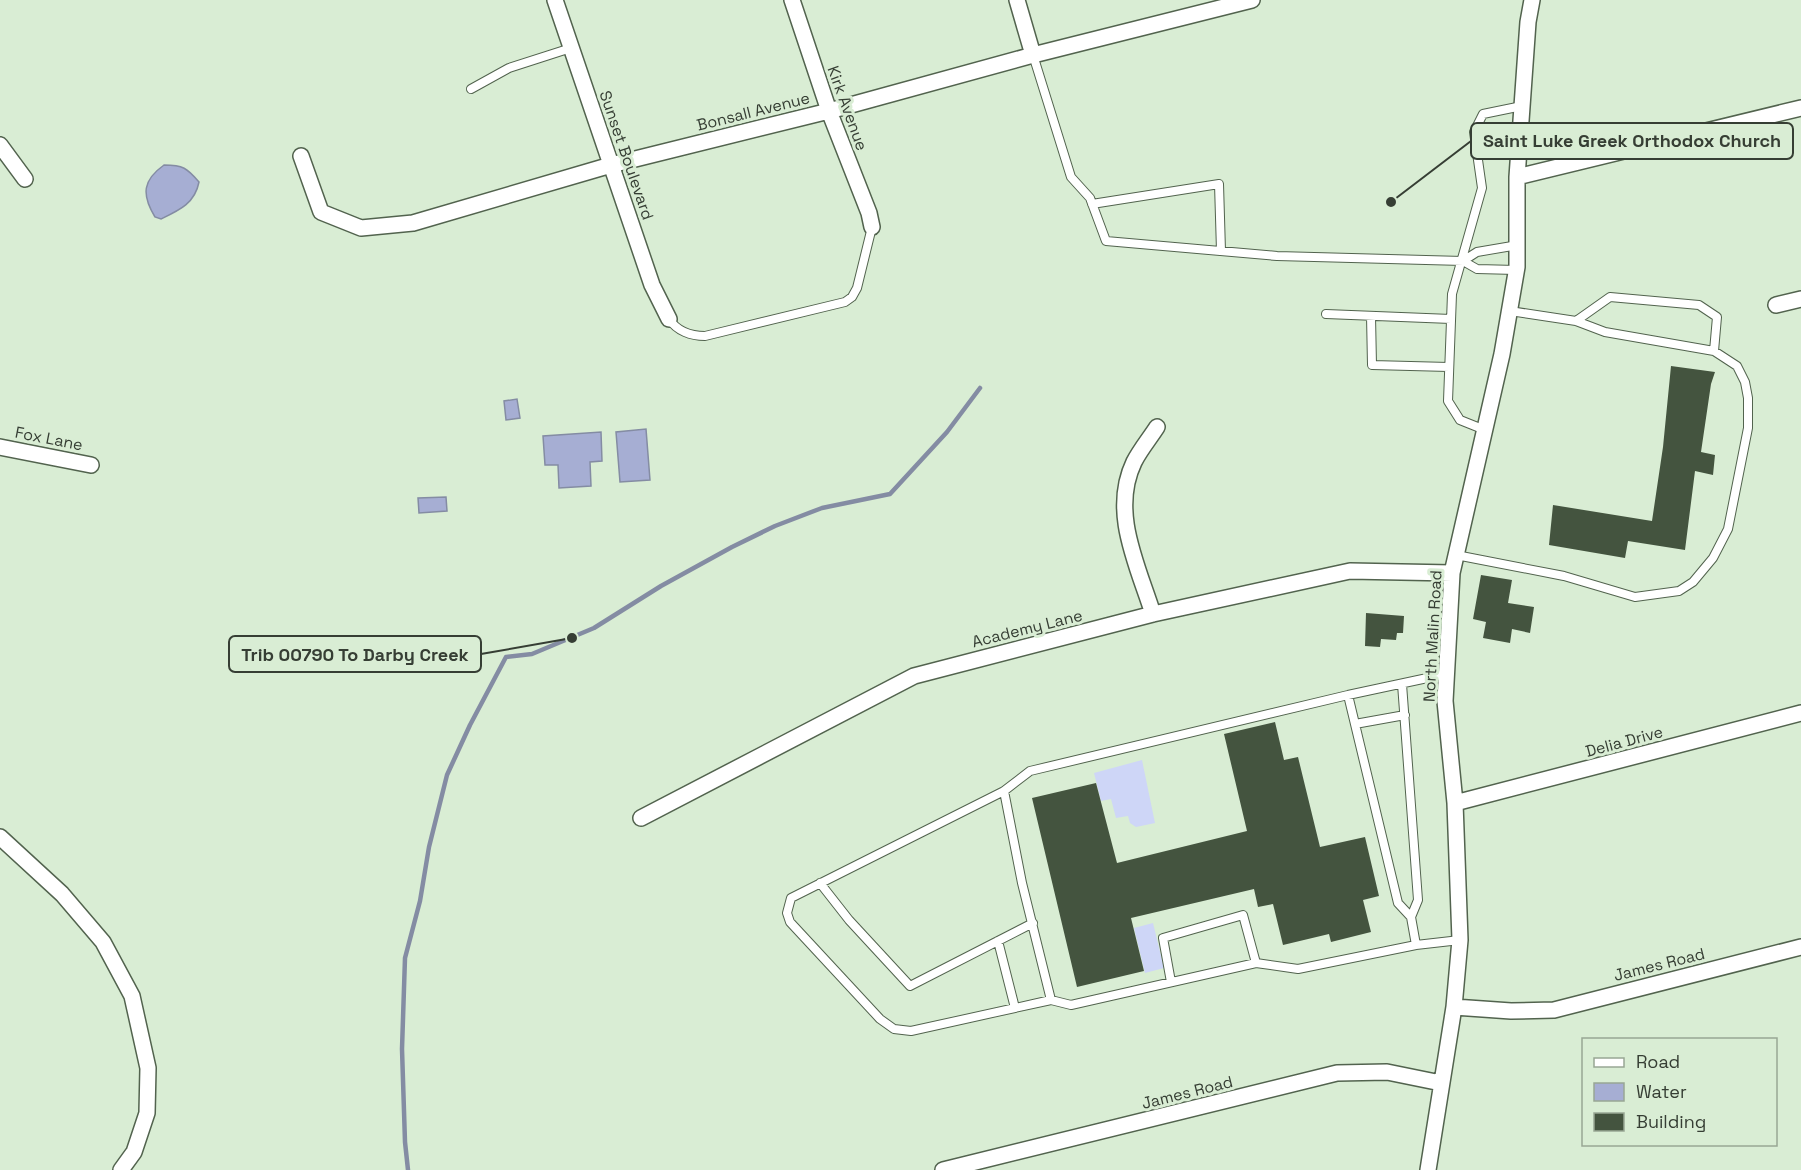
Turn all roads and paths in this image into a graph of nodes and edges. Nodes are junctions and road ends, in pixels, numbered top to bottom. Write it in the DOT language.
graph roads {
  1 [pos="555,0"];
  2 [pos="792,0"];
  3 [pos="1017,0"];
  4 [pos="1252,0"];
  5 [pos="1532,0"];
  6 [pos="571,48"];
  7 [pos="1033,55"];
  8 [pos="471,89"];
  9 [pos="1522,106"];
  10 [pos="1801,108"];
  11 [pos="828,111"];
  12 [pos="0,145"];
  13 [pos="301,156"];
  14 [pos="611,165"];
  15 [pos="1517,177"];
  16 [pos="25,180"];
  17 [pos="1092,204"];
  18 [pos="872,227"];
  19 [pos="1518,245"];
  20 [pos="1221,251"];
  21 [pos="1462,261"];
  22 [pos="1516,270"];
  23 [pos="1801,299"];
  24 [pos="1776,305"];
  25 [pos="1510,311"];
  26 [pos="1326,314"];
  27 [pos="1371,316"];
  28 [pos="669,319"];
  29 [pos="1451,319"];
  30 [pos="1576,321"];
  31 [pos="1714,351"];
  32 [pos="1449,367"];
  33 [pos="1157,427"];
  34 [pos="1485,429"];
  35 [pos="0,447"];
  36 [pos="91,465"];
  37 [pos="1456,555"];
  38 [pos="1452,573"];
  39 [pos="1153,614"];
  40 [pos="1446,674"];
  41 [pos="1402,684"];
  42 [pos="1348,694"];
  43 [pos="1801,713"];
  44 [pos="1405,715"];
  45 [pos="1355,724"];
  46 [pos="1004,791"];
  47 [pos="1455,803"];
  48 [pos="641,818"];
  49 [pos="0,837"];
  50 [pos="820,883"];
  51 [pos="1411,916"];
  52 [pos="1033,923"];
  53 [pos="1460,940"];
  54 [pos="998,941"];
  55 [pos="1416,945"];
  56 [pos="1801,947"];
  57 [pos="1256,963"];
  58 [pos="1171,982"];
  59 [pos="1052,1000"];
  60 [pos="1454,1006"];
  61 [pos="1015,1008"];
  62 [pos="1441,1083"];
  63 [pos="121,1170"];
  64 [pos="945,1170"];
  65 [pos="1428,1170"];
  1 -- 6 [label="street, Sunset Boulevard"];
  2 -- 11 [label="street, Kirk Avenue"];
  3 -- 7 [label="street"];
  4 -- 7 [label="street, Bonsall Avenue"];
  5 -- 9 [label="street, North Malin Road"];
  6 -- 8 [label="lane"];
  6 -- 14 [label="street, Sunset Boulevard"];
  7 -- 11 [label="street, Bonsall Avenue"];
  7 -- 17 [label="lane"];
  9 -- 15 [label="street, North Malin Road"];
  9 -- 21 [label="lane"];
  10 -- 15 [label="street"];
  11 -- 14 [label="street, Bonsall Avenue"];
  11 -- 18 [label="street, Kirk Avenue"];
  12 -- 16 [label="street"];
  13 -- 14 [label="street, Bonsall Avenue"];
  14 -- 28 [label="street, Sunset Boulevard"];
  15 -- 19 [label="street, North Malin Road"];
  17 -- 20 [label="lane"];
  17 -- 20 [label="lane"];
  18 -- 28 [label="lane"];
  19 -- 21 [label="lane"];
  19 -- 22 [label="street, North Malin Road"];
  20 -- 21 [label="lane"];
  21 -- 22 [label="lane"];
  21 -- 29 [label="lane"];
  22 -- 25 [label="street, North Malin Road"];
  23 -- 24 [label="street"];
  25 -- 30 [label="lane"];
  25 -- 34 [label="street, North Malin Road"];
  26 -- 27 [label="lane"];
  27 -- 29 [label="lane"];
  27 -- 32 [label="lane"];
  29 -- 32 [label="lane"];
  30 -- 31 [label="lane"];
  30 -- 31 [label="lane"];
  31 -- 37 [label="lane"];
  32 -- 34 [label="lane"];
  33 -- 39 [label="street"];
  34 -- 37 [label="street, North Malin Road"];
  35 -- 36 [label="street, Fox Lane"];
  37 -- 38 [label="street, North Malin Road"];
  38 -- 39 [label="street, Academy Lane"];
  38 -- 40 [label="street, North Malin Road"];
  39 -- 48 [label="street, Academy Lane"];
  40 -- 41 [label="lane"];
  40 -- 47 [label="street, North Malin Road"];
  41 -- 42 [label="lane"];
  41 -- 44 [label="lane"];
  42 -- 45 [label="lane"];
  42 -- 46 [label="lane"];
  43 -- 47 [label="street, Delia Drive"];
  44 -- 45 [label="lane"];
  44 -- 51 [label="lane"];
  45 -- 51 [label="lane"];
  46 -- 50 [label="lane"];
  46 -- 52 [label="lane"];
  47 -- 53 [label="street, North Malin Road"];
  49 -- 63 [label="street"];
  50 -- 54 [label="lane"];
  50 -- 61 [label="lane"];
  51 -- 55 [label="lane"];
  52 -- 54 [label="lane"];
  52 -- 59 [label="lane"];
  53 -- 55 [label="lane"];
  53 -- 60 [label="street, North Malin Road"];
  54 -- 61 [label="lane"];
  55 -- 57 [label="lane"];
  56 -- 60 [label="street, James Road"];
  57 -- 58 [label="lane"];
  57 -- 58 [label="lane"];
  58 -- 59 [label="lane"];
  59 -- 61 [label="lane"];
  60 -- 62 [label="street, North Malin Road"];
  62 -- 64 [label="street, James Road"];
  62 -- 65 [label="street, North Malin Road"];
}
